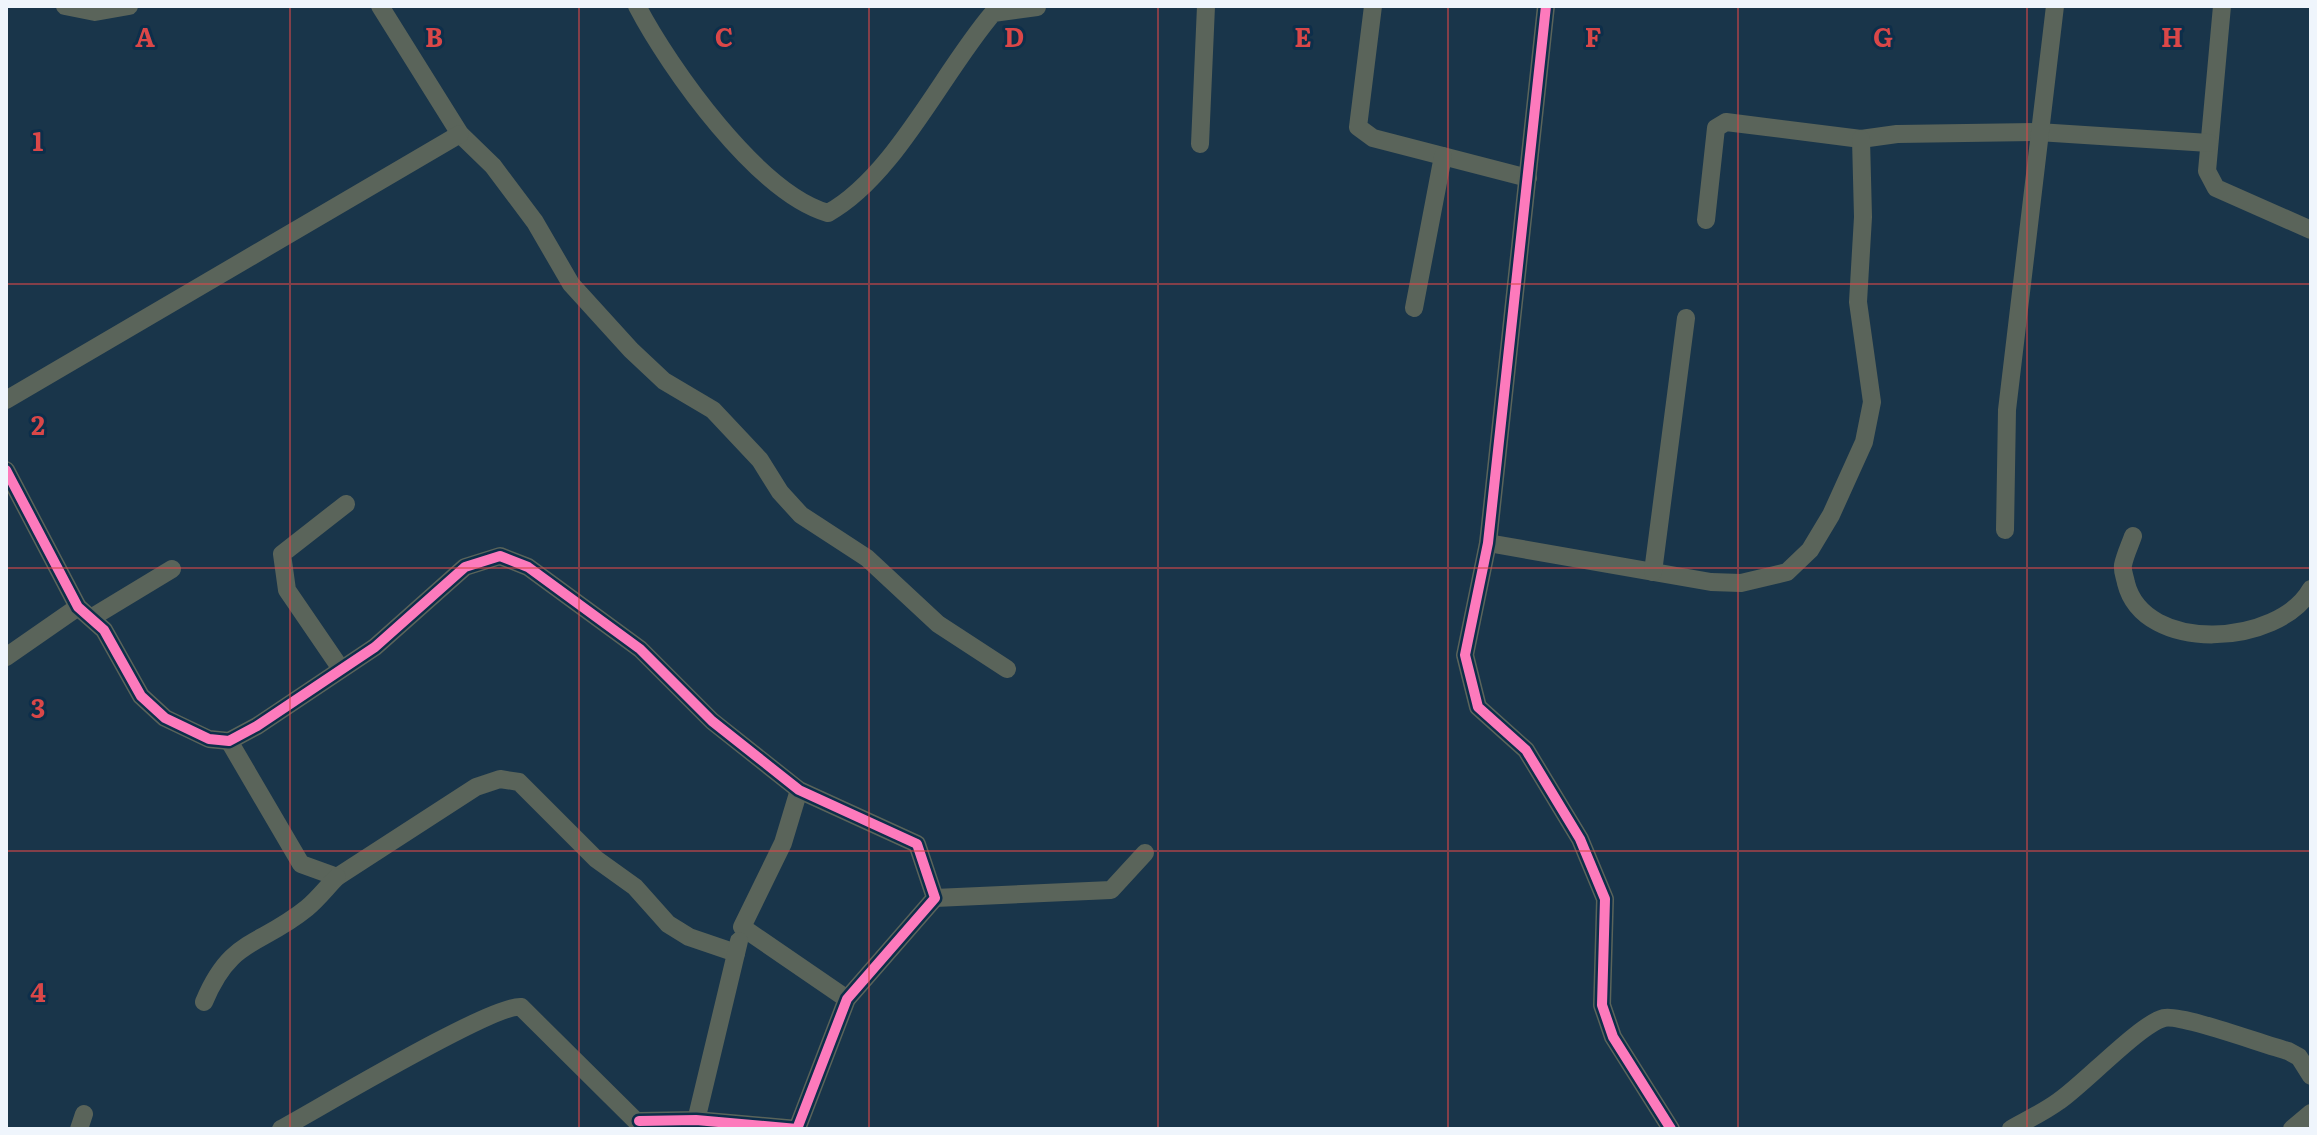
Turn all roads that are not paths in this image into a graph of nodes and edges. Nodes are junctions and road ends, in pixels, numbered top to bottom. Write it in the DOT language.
graph roads {
  1 [pos="65,6"];
  2 [pos="129,6"];
  3 [pos="380,6"];
  4 [pos="637,6"];
  5 [pos="1206,6"];
  6 [pos="1373,6"];
  7 [pos="1546,6"];
  8 [pos="2055,6"];
  9 [pos="2222,6"];
  10 [pos="1037,7"];
  11 [pos="2038,132"];
  12 [pos="460,134"];
  13 [pos="1861,139"];
  14 [pos="2209,143"];
  15 [pos="1200,144"];
  16 [pos="1443,156"];
  17 [pos="1528,178"];
  18 [pos="1706,220"];
  19 [pos="2311,230"];
  20 [pos="1414,308"];
  21 [pos="1686,318"];
  22 [pos="6,400"];
  23 [pos="6,470"];
  24 [pos="346,504"];
  25 [pos="2005,530"];
  26 [pos="2133,536"];
  27 [pos="1488,543"];
  28 [pos="172,569"];
  29 [pos="1653,572"];
  30 [pos="2311,589"];
  31 [pos="84,613"];
  32 [pos="6,657"];
  33 [pos="341,669"];
  34 [pos="1007,669"];
  35 [pos="229,741"];
  36 [pos="799,790"];
  37 [pos="1145,853"];
  38 [pos="337,877"];
  39 [pos="935,898"];
  40 [pos="742,927"];
  41 [pos="736,953"];
  42 [pos="847,999"];
  43 [pos="204,1002"];
  44 [pos="2311,1076"];
  45 [pos="2311,1113"];
  46 [pos="695,1124"];
  47 [pos="641,1125"];
  48 [pos="281,1129"];
  49 [pos="798,1129"];
  50 [pos="1671,1129"];
  51 [pos="2011,1129"];
  52 [pos="2292,1129"];
  1 -- 2 [label="street"];
  3 -- 12 [label="street"];
  4 -- 10 [label="street"];
  5 -- 15 [label="street"];
  6 -- 16 [label="street"];
  7 -- 17 [label="street"];
  8 -- 11 [label="street"];
  9 -- 14 [label="street"];
  11 -- 13 [label="street"];
  11 -- 14 [label="street"];
  11 -- 25 [label="street"];
  12 -- 22 [label="street"];
  12 -- 34 [label="street"];
  13 -- 18 [label="street"];
  13 -- 29 [label="street"];
  14 -- 19 [label="street"];
  16 -- 17 [label="street"];
  16 -- 20 [label="street"];
  17 -- 27 [label="street"];
  21 -- 29 [label="street"];
  23 -- 31 [label="street"];
  24 -- 33 [label="street"];
  26 -- 30 [label="street"];
  27 -- 29 [label="street"];
  27 -- 50 [label="street"];
  28 -- 31 [label="street"];
  31 -- 32 [label="street"];
  31 -- 35 [label="street"];
  33 -- 35 [label="street"];
  33 -- 36 [label="street"];
  35 -- 38 [label="street"];
  36 -- 39 [label="street"];
  36 -- 40 [label="street"];
  37 -- 39 [label="street"];
  38 -- 41 [label="street"];
  38 -- 43 [label="street"];
  39 -- 42 [label="street"];
  40 -- 41 [label="street"];
  40 -- 42 [label="street"];
  41 -- 46 [label="street"];
  42 -- 49 [label="street"];
  44 -- 51 [label="street"];
  45 -- 52 [label="street"];
  46 -- 47 [label="street"];
  46 -- 49 [label="street"];
  47 -- 48 [label="street"];
}
